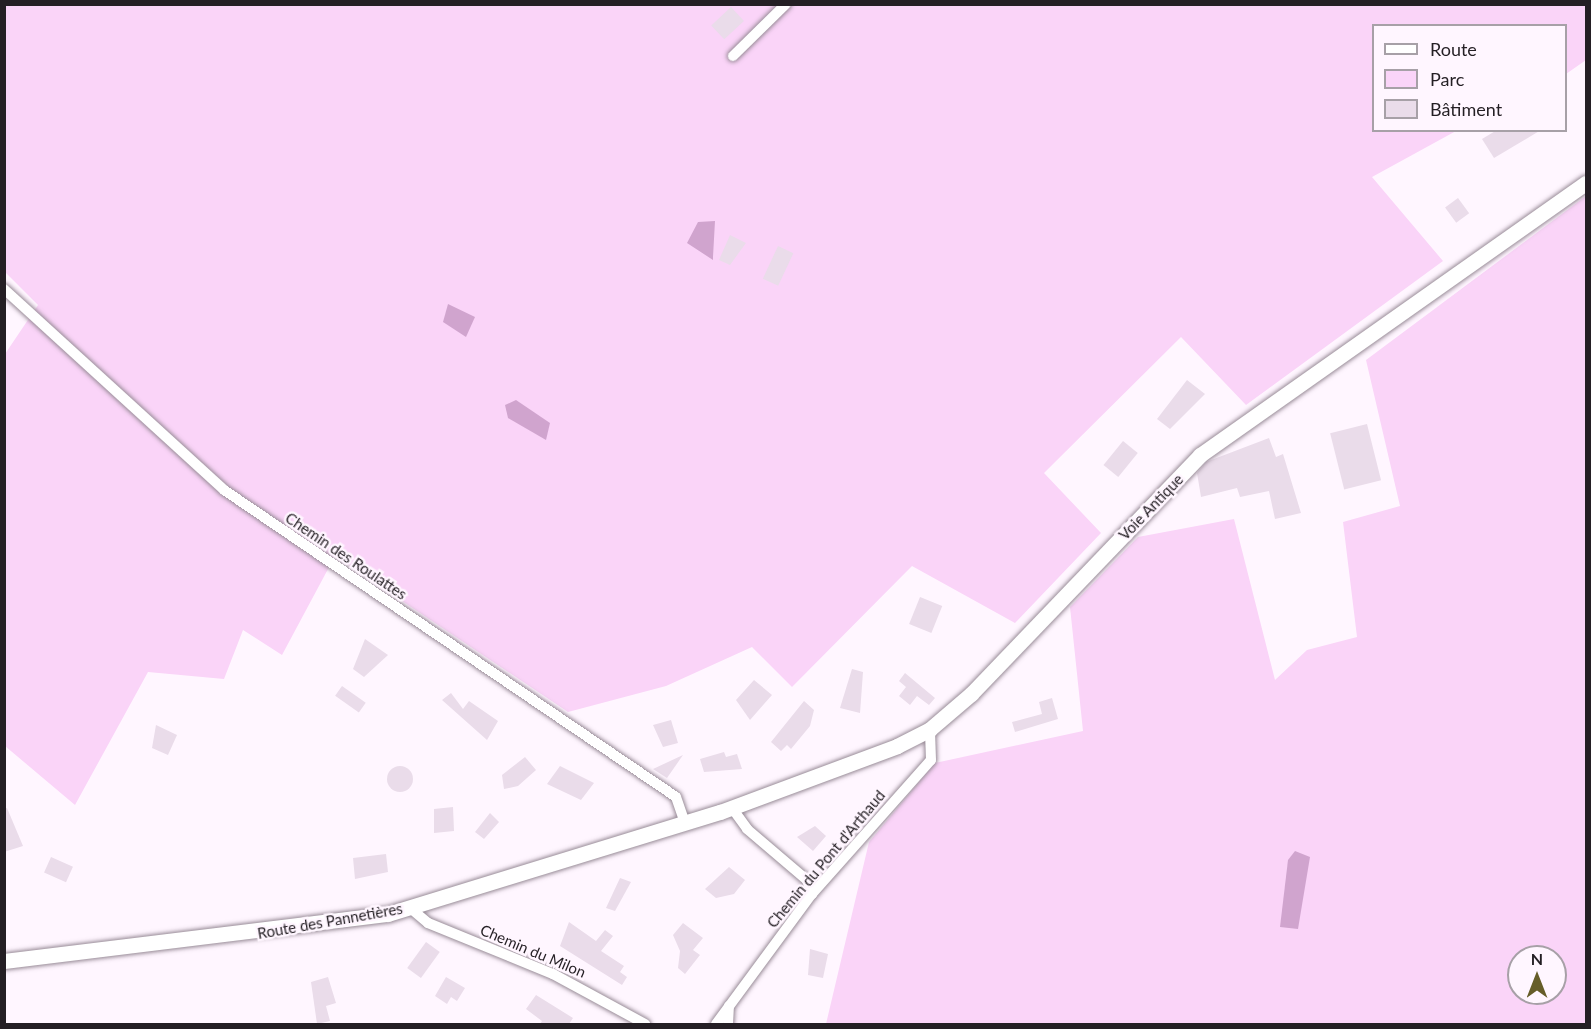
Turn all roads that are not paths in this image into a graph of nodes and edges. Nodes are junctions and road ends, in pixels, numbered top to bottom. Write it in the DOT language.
graph roads {
  1 [pos="786,4"];
  2 [pos="733,56"];
  3 [pos="1587,183"];
  4 [pos="4,289"];
  5 [pos="930,729"];
  6 [pos="732,808"];
  7 [pos="715,813"];
  8 [pos="685,823"];
  9 [pos="812,894"];
  10 [pos="409,907"];
  11 [pos="4,961"];
  12 [pos="729,1006"];
  13 [pos="645,1024"];
  14 [pos="715,1024"];
  15 [pos="728,1024"];
  1 -- 2 [label="street"];
  3 -- 5 [label="street, Voie Antique"];
  4 -- 8 [label="street, Chemin des Roulattes"];
  5 -- 6 [label="street, Voie Antique"];
  5 -- 9 [label="street, Chemin du Pont d'Arthaud"];
  6 -- 7 [label="street, Voie Antique"];
  6 -- 9 [label="street"];
  7 -- 8 [label="street, Route des Pannetières"];
  8 -- 10 [label="street, Route des Pannetières"];
  9 -- 12 [label="street, Chemin du Pont d'Arthaud"];
  10 -- 11 [label="street, Route des Pannetières"];
  10 -- 13 [label="street, Chemin du Milon"];
  12 -- 14 [label="street"];
  12 -- 15 [label="street"];
}
